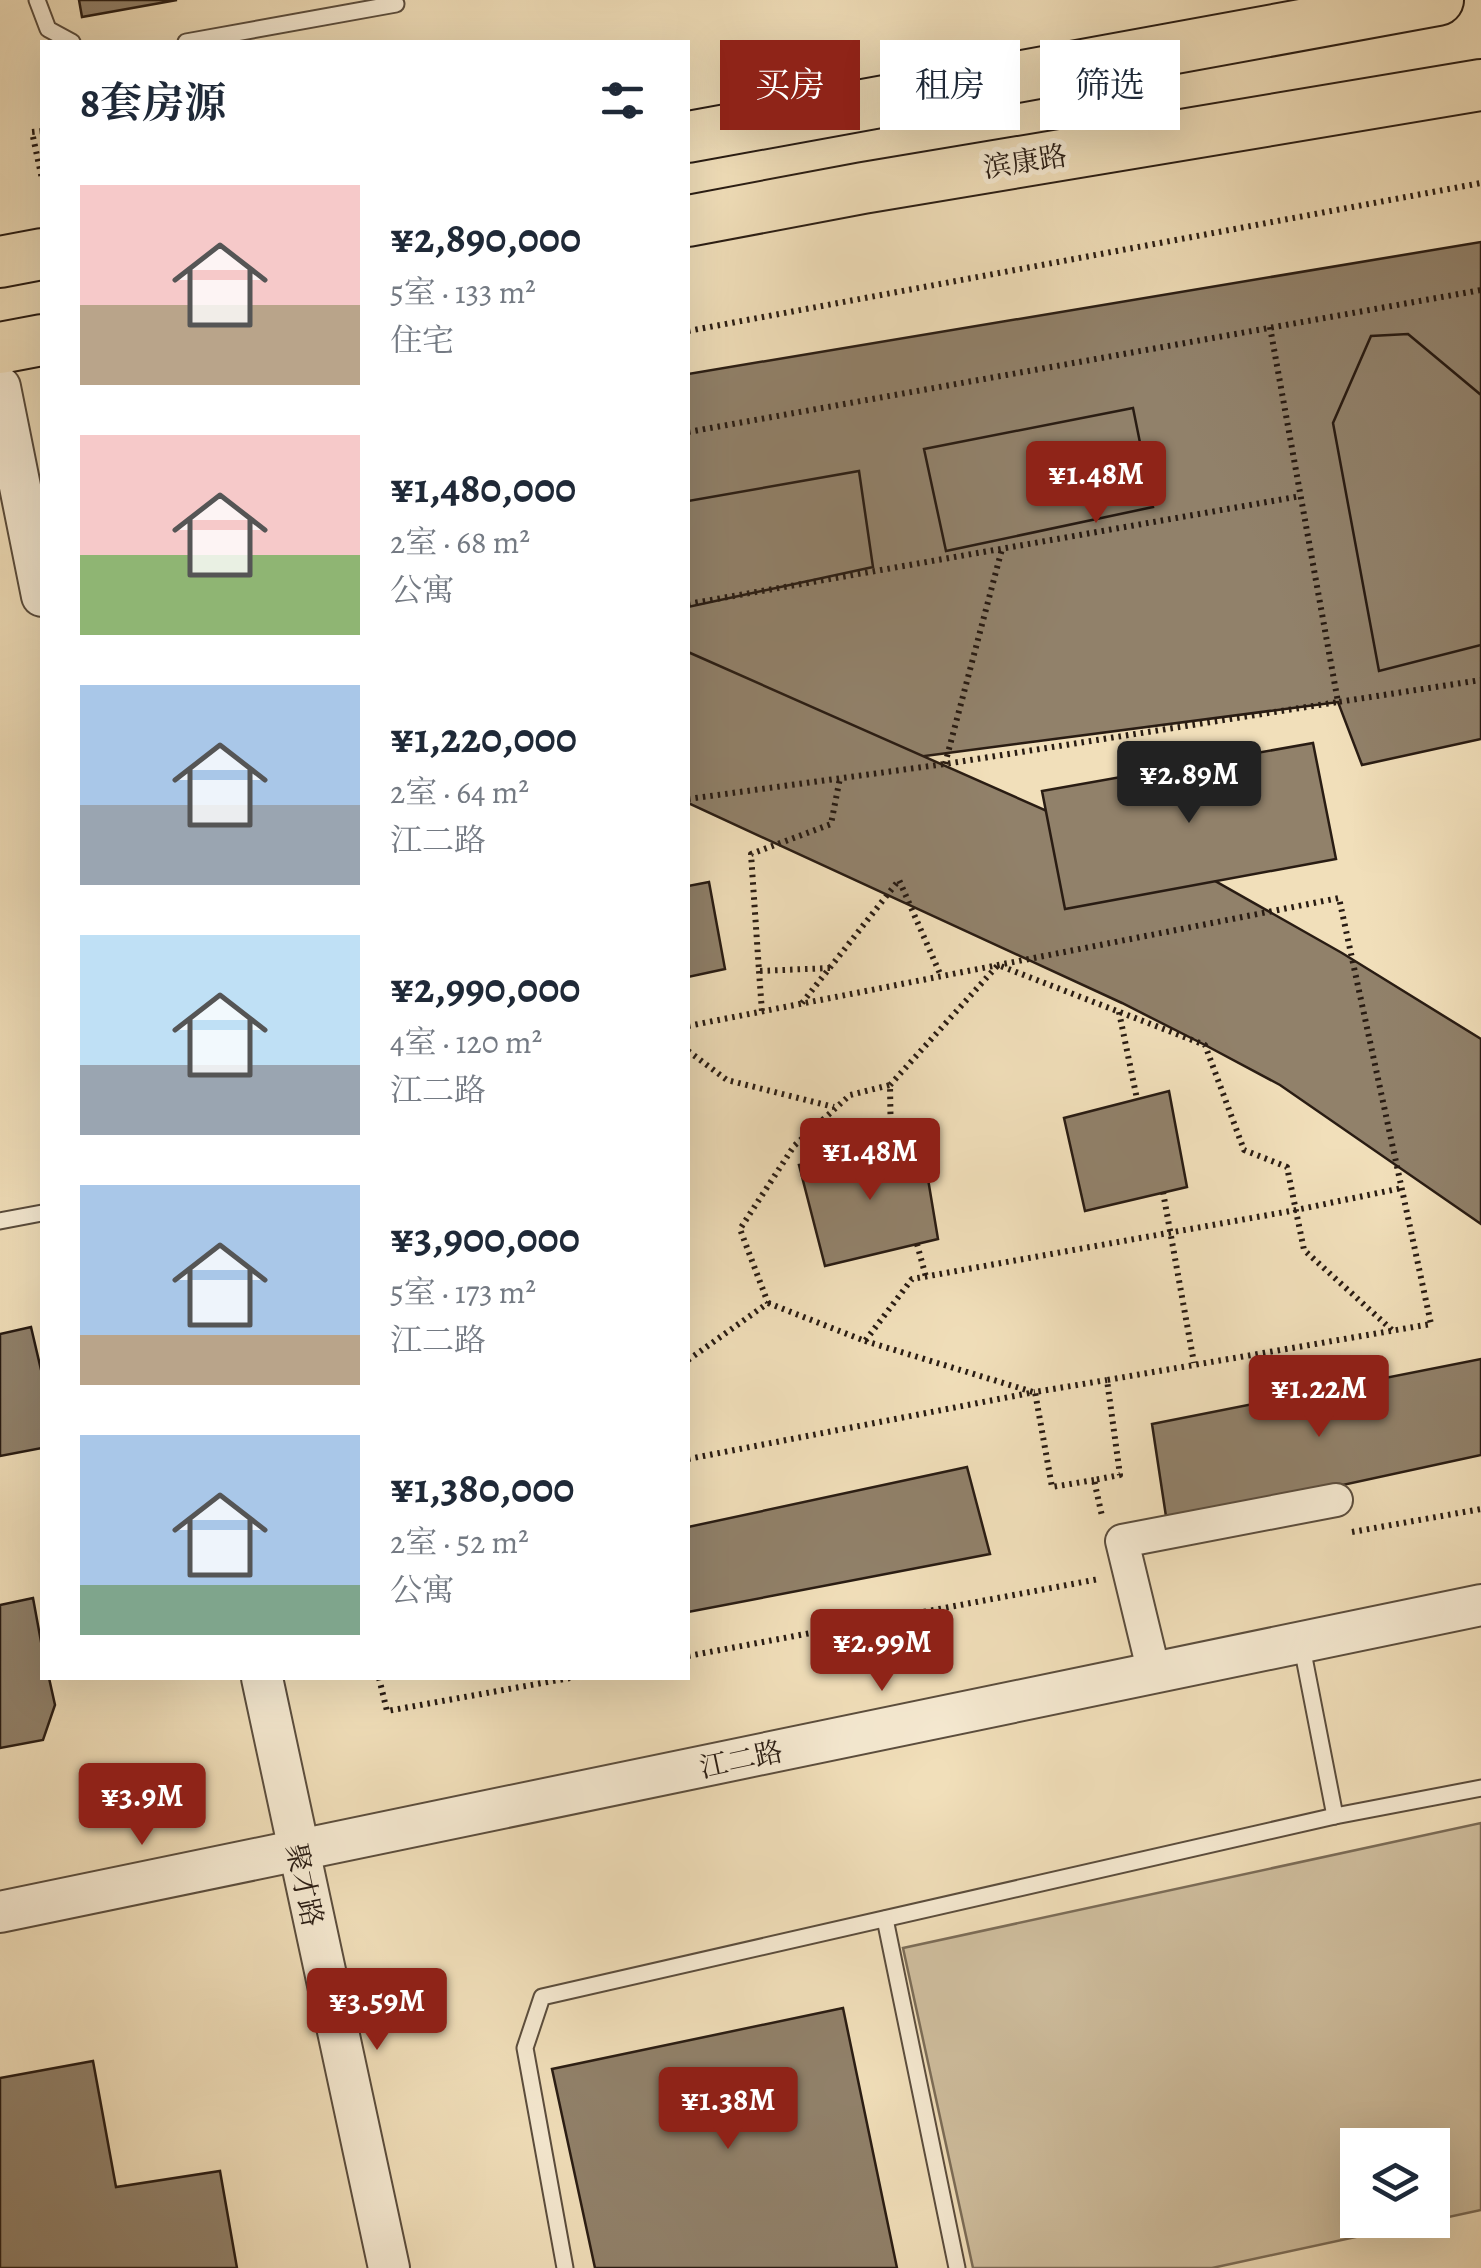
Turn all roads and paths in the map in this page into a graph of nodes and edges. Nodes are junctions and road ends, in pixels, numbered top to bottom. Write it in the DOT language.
graph roads {
  1 [pos="37,0"];
  2 [pos="1438,0"];
  3 [pos="396,4"];
  4 [pos="68,40"];
  5 [pos="197,40"];
  6 [pos="1481,85"];
  7 [pos="40,131"];
  8 [pos="690,137"];
  9 [pos="40,170"];
  10 [pos="1481,183"];
  11 [pos="690,221"];
  12 [pos="40,254"];
  13 [pos="0,262"];
  14 [pos="1481,290"];
  15 [pos="1270,327"];
  16 [pos="690,330"];
  17 [pos="40,340"];
  18 [pos="0,348"];
  19 [pos="0,387"];
  20 [pos="690,432"];
  21 [pos="1301,496"];
  22 [pos="1002,549"];
  23 [pos="40,586"];
  24 [pos="690,604"];
  25 [pos="1481,680"];
  26 [pos="1338,702"];
  27 [pos="945,764"];
  28 [pos="840,778"];
  29 [pos="690,799"];
  30 [pos="998,964"];
  31 [pos="830,968"];
  32 [pos="759,970"];
  33 [pos="941,976"];
  34 [pos="801,1004"];
  35 [pos="1119,1011"];
  36 [pos="762,1012"];
  37 [pos="690,1026"];
  38 [pos="690,1052"];
  39 [pos="890,1084"];
  40 [pos="1137,1100"];
  41 [pos="835,1108"];
  42 [pos="890,1148"];
  43 [pos="1402,1188"];
  44 [pos="1163,1192"];
  45 [pos="1296,1210"];
  46 [pos="40,1213"];
  47 [pos="0,1221"];
  48 [pos="1172,1233"];
  49 [pos="917,1244"];
  50 [pos="926,1277"];
  51 [pos="768,1303"];
  52 [pos="1392,1331"];
  53 [pos="864,1341"];
  54 [pos="690,1359"];
  55 [pos="1194,1363"];
  56 [pos="1107,1380"];
  57 [pos="1035,1392"];
  58 [pos="690,1459"];
  59 [pos="1094,1480"];
  60 [pos="1336,1500"];
  61 [pos="1481,1508"];
  62 [pos="1106,1533"];
  63 [pos="1346,1534"];
  64 [pos="1113,1577"];
  65 [pos="1481,1605"];
  66 [pos="1301,1642"];
  67 [pos="690,1656"];
  68 [pos="1154,1673"];
  69 [pos="262,1680"];
  70 [pos="379,1680"];
  71 [pos="559,1680"];
  72 [pos="1481,1788"];
  73 [pos="1335,1816"];
  74 [pos="297,1852"];
  75 [pos="0,1912"];
  76 [pos="885,1918"];
  77 [pos="389,2268"];
  78 [pos="566,2268"];
  79 [pos="957,2268"];
  1 -- 4 [label="lane"];
  2 -- 8 [label="main road"];
  3 -- 5 [label="lane"];
  6 -- 11 [label="main road, 滨康路"];
  7 -- 9 [label="path"];
  10 -- 16 [label="path"];
  12 -- 13 [label="main road"];
  14 -- 15 [label="path"];
  15 -- 20 [label="path"];
  15 -- 21 [label="path"];
  17 -- 18 [label="main road"];
  19 -- 23 [label="street"];
  21 -- 22 [label="path"];
  21 -- 26 [label="path"];
  22 -- 24 [label="path"];
  22 -- 27 [label="path"];
  25 -- 26 [label="path"];
  26 -- 27 [label="path"];
  27 -- 28 [label="path"];
  28 -- 29 [label="path"];
  28 -- 32 [label="path"];
  30 -- 33 [label="path"];
  30 -- 35 [label="path"];
  30 -- 39 [label="path"];
  30 -- 43 [label="path"];
  31 -- 32 [label="path"];
  31 -- 33 [label="path"];
  31 -- 34 [label="path"];
  32 -- 36 [label="path"];
  33 -- 34 [label="path"];
  34 -- 36 [label="path"];
  35 -- 40 [label="path"];
  35 -- 45 [label="path"];
  36 -- 37 [label="path"];
  38 -- 41 [label="path"];
  39 -- 41 [label="path"];
  39 -- 42 [label="path"];
  41 -- 51 [label="path"];
  43 -- 45 [label="path"];
  43 -- 52 [label="path"];
  44 -- 48 [label="path"];
  45 -- 48 [label="path"];
  45 -- 52 [label="path"];
  46 -- 47 [label="lane"];
  48 -- 50 [label="path"];
  48 -- 55 [label="path"];
  49 -- 50 [label="path"];
  50 -- 53 [label="path"];
  51 -- 53 [label="path"];
  51 -- 54 [label="path"];
  52 -- 55 [label="path"];
  53 -- 57 [label="path"];
  55 -- 56 [label="path"];
  56 -- 57 [label="path"];
  56 -- 59 [label="path"];
  57 -- 58 [label="path"];
  57 -- 59 [label="path"];
  59 -- 62 [label="path"];
  60 -- 68 [label="street"];
  61 -- 63 [label="path"];
  64 -- 67 [label="path"];
  65 -- 66 [label="street, 江二路"];
  66 -- 68 [label="street, 江二路"];
  66 -- 73 [label="lane"];
  68 -- 74 [label="street, 江二路"];
  69 -- 74 [label="street, 聚才路"];
  70 -- 71 [label="path"];
  72 -- 73 [label="lane"];
  73 -- 76 [label="lane"];
  74 -- 75 [label="street, 江二路"];
  74 -- 77 [label="street, 聚才路"];
  76 -- 78 [label="lane"];
  76 -- 79 [label="lane"];
}
